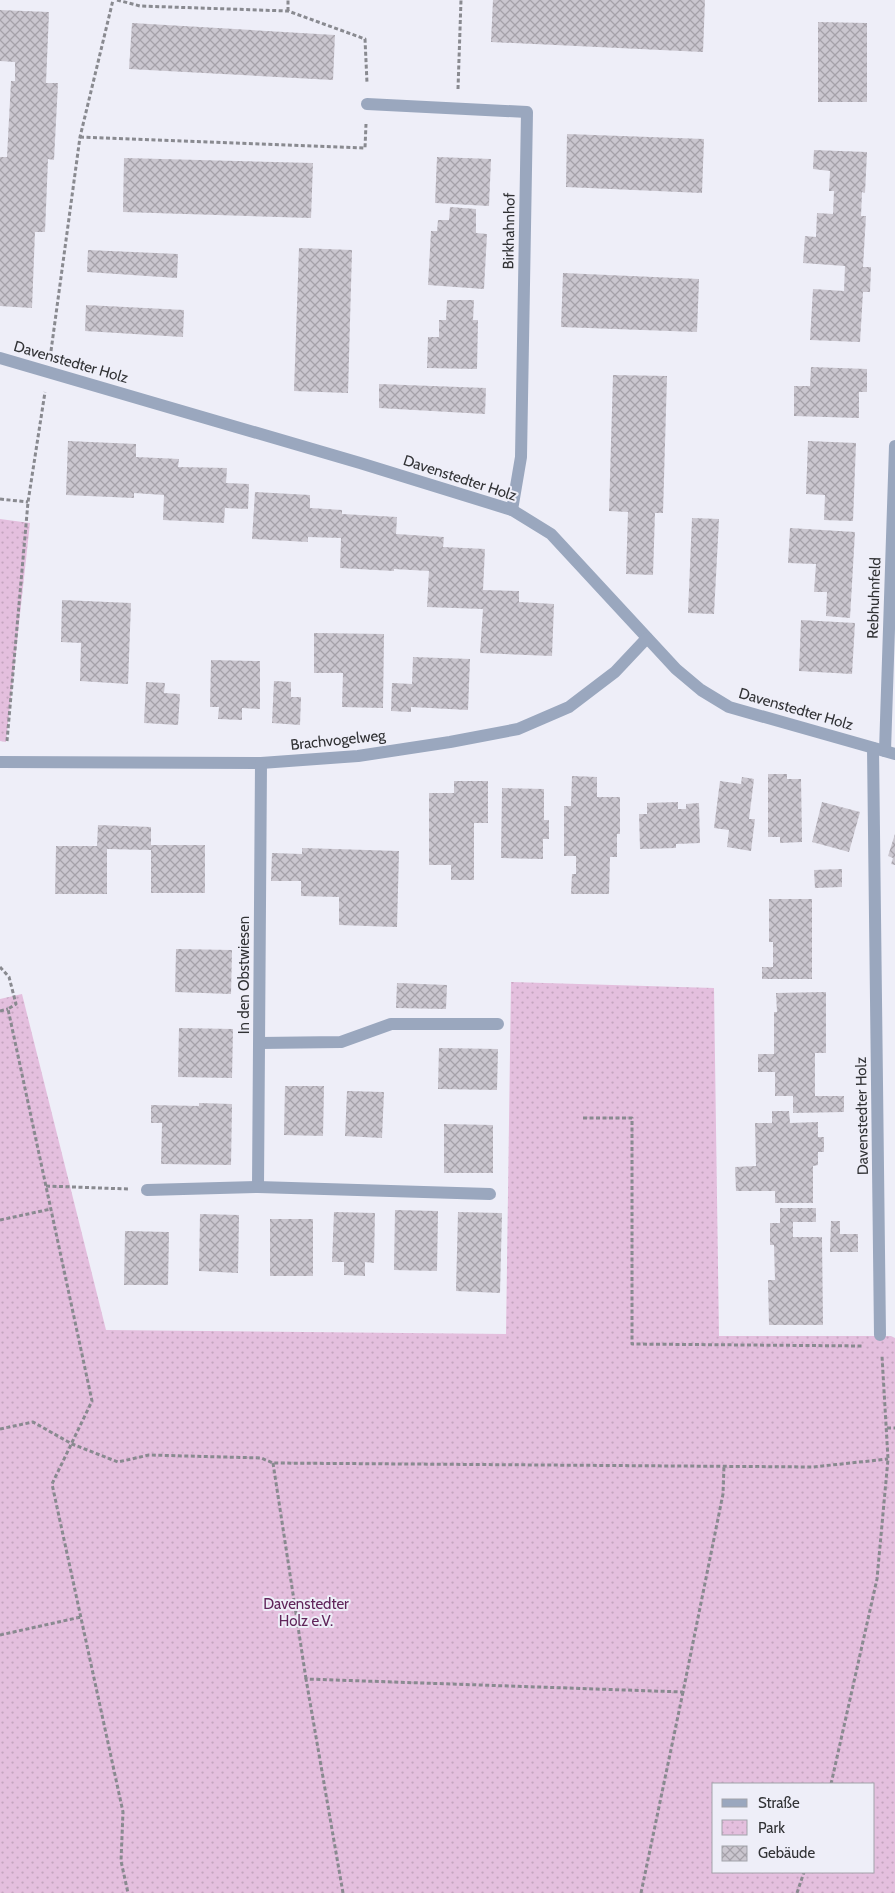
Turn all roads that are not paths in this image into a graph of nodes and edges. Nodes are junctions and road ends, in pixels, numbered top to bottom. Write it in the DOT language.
graph roads {
  1 [pos="368,104"];
  2 [pos="0,358"];
  3 [pos="895,446"];
  4 [pos="512,510"];
  5 [pos="647,638"];
  6 [pos="884,751"];
  7 [pos="3,761"];
  8 [pos="261,764"];
  9 [pos="498,1024"];
  10 [pos="260,1043"];
  11 [pos="258,1187"];
  12 [pos="147,1190"];
  13 [pos="490,1194"];
  14 [pos="881,1340"];
  1 -- 4 [label="street, Birkhahnhof"];
  2 -- 4 [label="street, Davenstedter Holz"];
  3 -- 6 [label="street, Rebhuhnfeld"];
  4 -- 5 [label="street, Davenstedter Holz"];
  5 -- 6 [label="street, Davenstedter Holz"];
  5 -- 8 [label="street, Brachvogelweg"];
  6 -- 14 [label="street, Davenstedter Holz"];
  7 -- 8 [label="street, Brachvogelweg"];
  8 -- 10 [label="street, In den Obstwiesen"];
  9 -- 10 [label="street"];
  10 -- 11 [label="street, In den Obstwiesen"];
  11 -- 12 [label="street"];
  11 -- 13 [label="street"];
}
